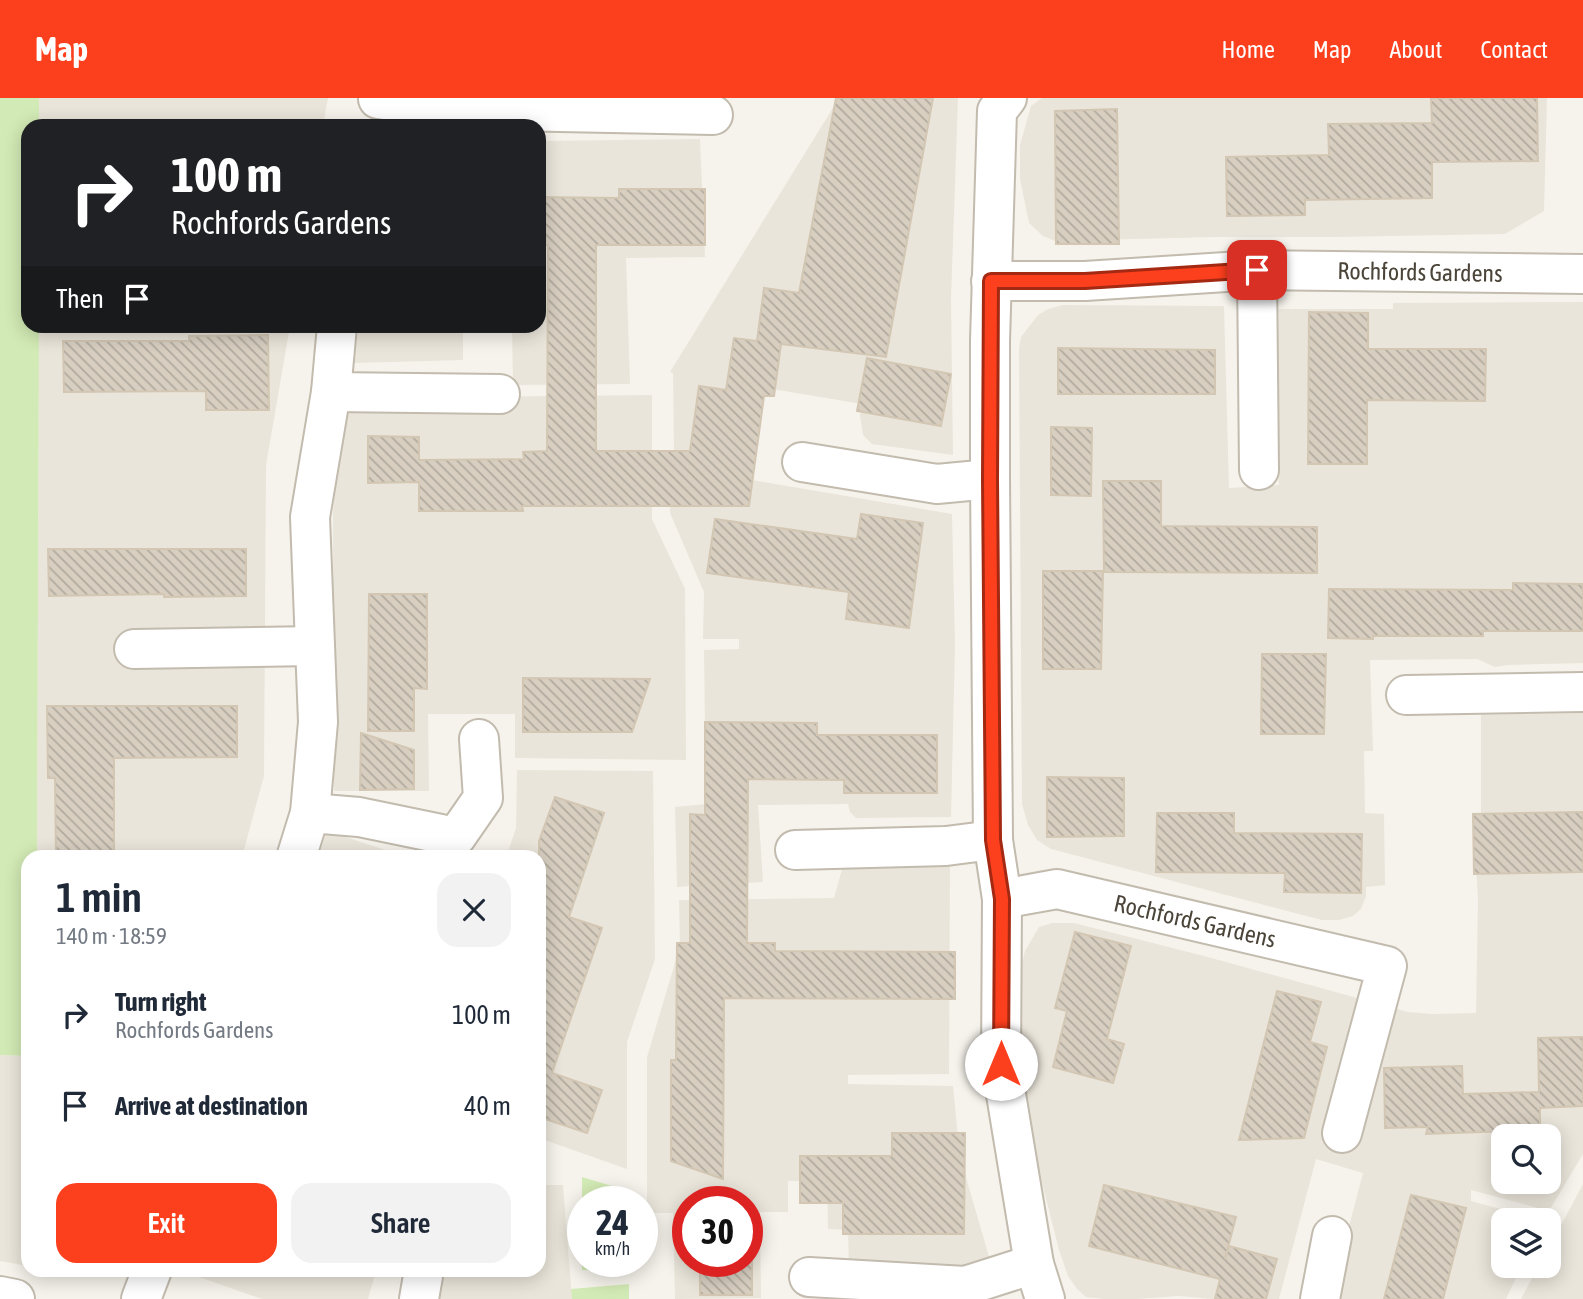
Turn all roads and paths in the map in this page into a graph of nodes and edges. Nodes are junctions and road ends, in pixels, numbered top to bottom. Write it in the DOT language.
graph roads {
  1 [pos="1007,98"];
  2 [pos="633,106"];
  3 [pos="376,108"];
  4 [pos="713,115"];
  5 [pos="1257,270"];
  6 [pos="1583,274"];
  7 [pos="991,281"];
  8 [pos="336,333"];
  9 [pos="331,392"];
  10 [pos="500,394"];
  11 [pos="802,462"];
  12 [pos="1259,470"];
  13 [pos="990,479"];
  14 [pos="315,646"];
  15 [pos="134,649"];
  16 [pos="1583,692"];
  17 [pos="1406,695"];
  18 [pos="479,739"];
  19 [pos="310,813"];
  20 [pos="993,840"];
  21 [pos="298,850"];
  22 [pos="795,850"];
  23 [pos="1002,899"];
  24 [pos="1342,1133"];
  25 [pos="1332,1236"];
  26 [pos="149,1277"];
  27 [pos="423,1277"];
  28 [pos="809,1277"];
  29 [pos="1039,1282"];
  30 [pos="0,1296"];
  31 [pos="15,1299"];
  32 [pos="141,1299"];
  33 [pos="419,1299"];
  34 [pos="1320,1299"];
  1 -- 7 [label="street"];
  2 -- 3 [label="street"];
  2 -- 4 [label="street"];
  5 -- 6 [label="street, Rochfords Gardens"];
  5 -- 7 [label="street, Rochfords Gardens"];
  5 -- 12 [label="street"];
  7 -- 13 [label="street"];
  8 -- 9 [label="street"];
  9 -- 10 [label="street"];
  9 -- 14 [label="street"];
  11 -- 13 [label="street"];
  13 -- 20 [label="street"];
  14 -- 15 [label="street"];
  14 -- 19 [label="street"];
  16 -- 17 [label="street"];
  18 -- 19 [label="street"];
  19 -- 21 [label="street"];
  20 -- 22 [label="street"];
  20 -- 23 [label="street"];
  23 -- 24 [label="street, Rochfords Gardens"];
  23 -- 29 [label="street"];
  25 -- 34 [label="street"];
  26 -- 32 [label="street"];
  27 -- 33 [label="street"];
  28 -- 29 [label="street"];
  30 -- 31 [label="street"];
}
